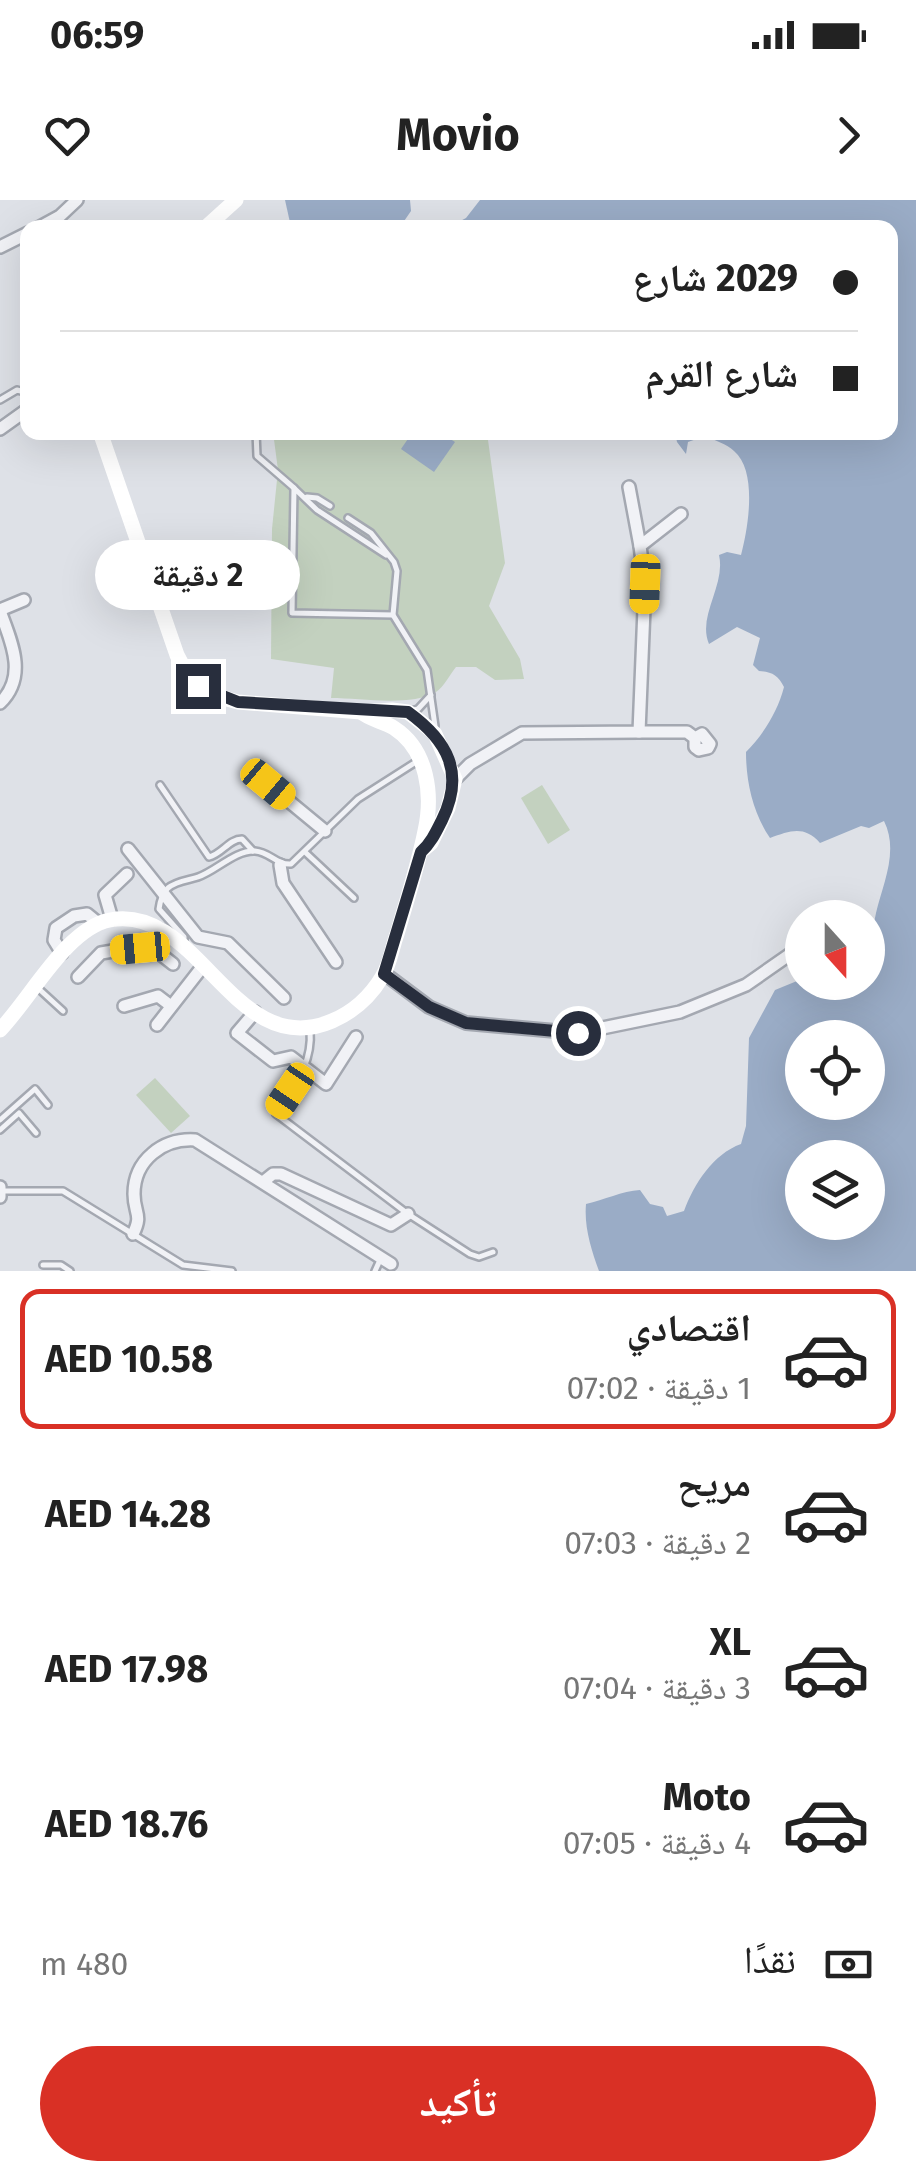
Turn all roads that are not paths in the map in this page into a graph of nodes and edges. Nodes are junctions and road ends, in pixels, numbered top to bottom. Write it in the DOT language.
graph roads {
  1 [pos="77,200"];
  2 [pos="236,200"];
  3 [pos="53,220"];
  4 [pos="214,220"];
  5 [pos="103,440"];
  6 [pos="256,440"];
  7 [pos="628,487"];
  8 [pos="294,488"];
  9 [pos="307,497"];
  10 [pos="330,506"];
  11 [pos="681,514"];
  12 [pos="348,518"];
  13 [pos="640,546"];
  14 [pos="386,555"];
  15 [pos="24,600"];
  16 [pos="0,610"];
  17 [pos="392,615"];
  18 [pos="432,695"];
  19 [pos="0,703"];
  20 [pos="361,712"];
  21 [pos="408,712"];
  22 [pos="431,730"];
  23 [pos="640,732"];
  24 [pos="694,738"];
  25 [pos="415,753"];
  26 [pos="453,772"];
  27 [pos="428,776"];
  28 [pos="268,784"];
  29 [pos="160,785"];
  30 [pos="325,832"];
  31 [pos="128,849"];
  32 [pos="253,851"];
  33 [pos="305,852"];
  34 [pos="421,852"];
  35 [pos="280,864"];
  36 [pos="127,874"];
  37 [pos="164,894"];
  38 [pos="354,898"];
  39 [pos="105,921"];
  40 [pos="160,930"];
  41 [pos="148,945"];
  42 [pos="183,948"];
  43 [pos="785,957"];
  44 [pos="336,962"];
  45 [pos="173,964"];
  46 [pos="203,966"];
  47 [pos="384,974"];
  48 [pos="78,976"];
  49 [pos="37,987"];
  50 [pos="284,998"];
  51 [pos="124,1006"];
  52 [pos="171,1006"];
  53 [pos="63,1011"];
  54 [pos="255,1012"];
  55 [pos="156,1024"];
  56 [pos="310,1027"];
  57 [pos="0,1030"];
  58 [pos="356,1038"];
  59 [pos="305,1069"];
  60 [pos="48,1104"];
  61 [pos="0,1120"];
  62 [pos="0,1130"];
  63 [pos="36,1133"];
  64 [pos="263,1182"];
  65 [pos="1,1192"];
  66 [pos="408,1214"];
  67 [pos="133,1234"];
  68 [pos="493,1252"];
  69 [pos="386,1261"];
  70 [pos="42,1265"];
  71 [pos="59,1268"];
  72 [pos="181,1268"];
  73 [pos="70,1271"];
  74 [pos="232,1271"];
  75 [pos="375,1271"];
  1 -- 3 [label="street"];
  2 -- 4 [label="street"];
  5 -- 20 [label="street"];
  6 -- 8 [label="lane"];
  7 -- 13 [label="street"];
  8 -- 9 [label="lane"];
  8 -- 17 [label="lane"];
  9 -- 10 [label="lane"];
  9 -- 14 [label="lane"];
  11 -- 13 [label="street"];
  12 -- 14 [label="lane"];
  13 -- 23 [label="street"];
  14 -- 17 [label="lane"];
  15 -- 16 [label="street"];
  16 -- 19 [label="street"];
  17 -- 18 [label="lane"];
  18 -- 21 [label="lane"];
  18 -- 22 [label="lane"];
  20 -- 21 [label="street"];
  20 -- 25 [label="street"];
  21 -- 22 [label="street"];
  22 -- 25 [label="street"];
  22 -- 26 [label="street"];
  23 -- 24 [label="street"];
  23 -- 26 [label="street"];
  25 -- 27 [label="street"];
  25 -- 30 [label="lane"];
  26 -- 27 [label="street"];
  26 -- 34 [label="street"];
  27 -- 34 [label="street"];
  28 -- 30 [label="street"];
  29 -- 32 [label="lane"];
  30 -- 33 [label="lane"];
  31 -- 37 [label="street"];
  32 -- 35 [label="lane"];
  32 -- 37 [label="lane"];
  33 -- 35 [label="lane"];
  33 -- 38 [label="lane"];
  34 -- 47 [label="street"];
  35 -- 44 [label="street"];
  36 -- 39 [label="street"];
  37 -- 42 [label="lane"];
  37 -- 50 [label="street"];
  39 -- 40 [label="street"];
  39 -- 49 [label="street"];
  40 -- 41 [label="street"];
  40 -- 42 [label="street"];
  41 -- 45 [label="street"];
  41 -- 48 [label="street"];
  42 -- 46 [label="street"];
  43 -- 47 [label="street"];
  46 -- 52 [label="street"];
  46 -- 54 [label="street"];
  47 -- 56 [label="street"];
  49 -- 53 [label="lane"];
  49 -- 57 [label="street"];
  51 -- 52 [label="street"];
  52 -- 55 [label="street"];
  54 -- 56 [label="street"];
  54 -- 59 [label="street"];
  56 -- 59 [label="lane"];
  58 -- 59 [label="street"];
  59 -- 66 [label="lane"];
  60 -- 61 [label="lane"];
  62 -- 63 [label="lane"];
  64 -- 66 [label="street"];
  64 -- 67 [label="street"];
  64 -- 69 [label="street"];
  65 -- 67 [label="lane"];
  66 -- 68 [label="lane"];
  67 -- 72 [label="lane"];
  69 -- 75 [label="lane"];
  70 -- 71 [label="lane"];
  71 -- 73 [label="lane"];
  72 -- 74 [label="lane"];
}
